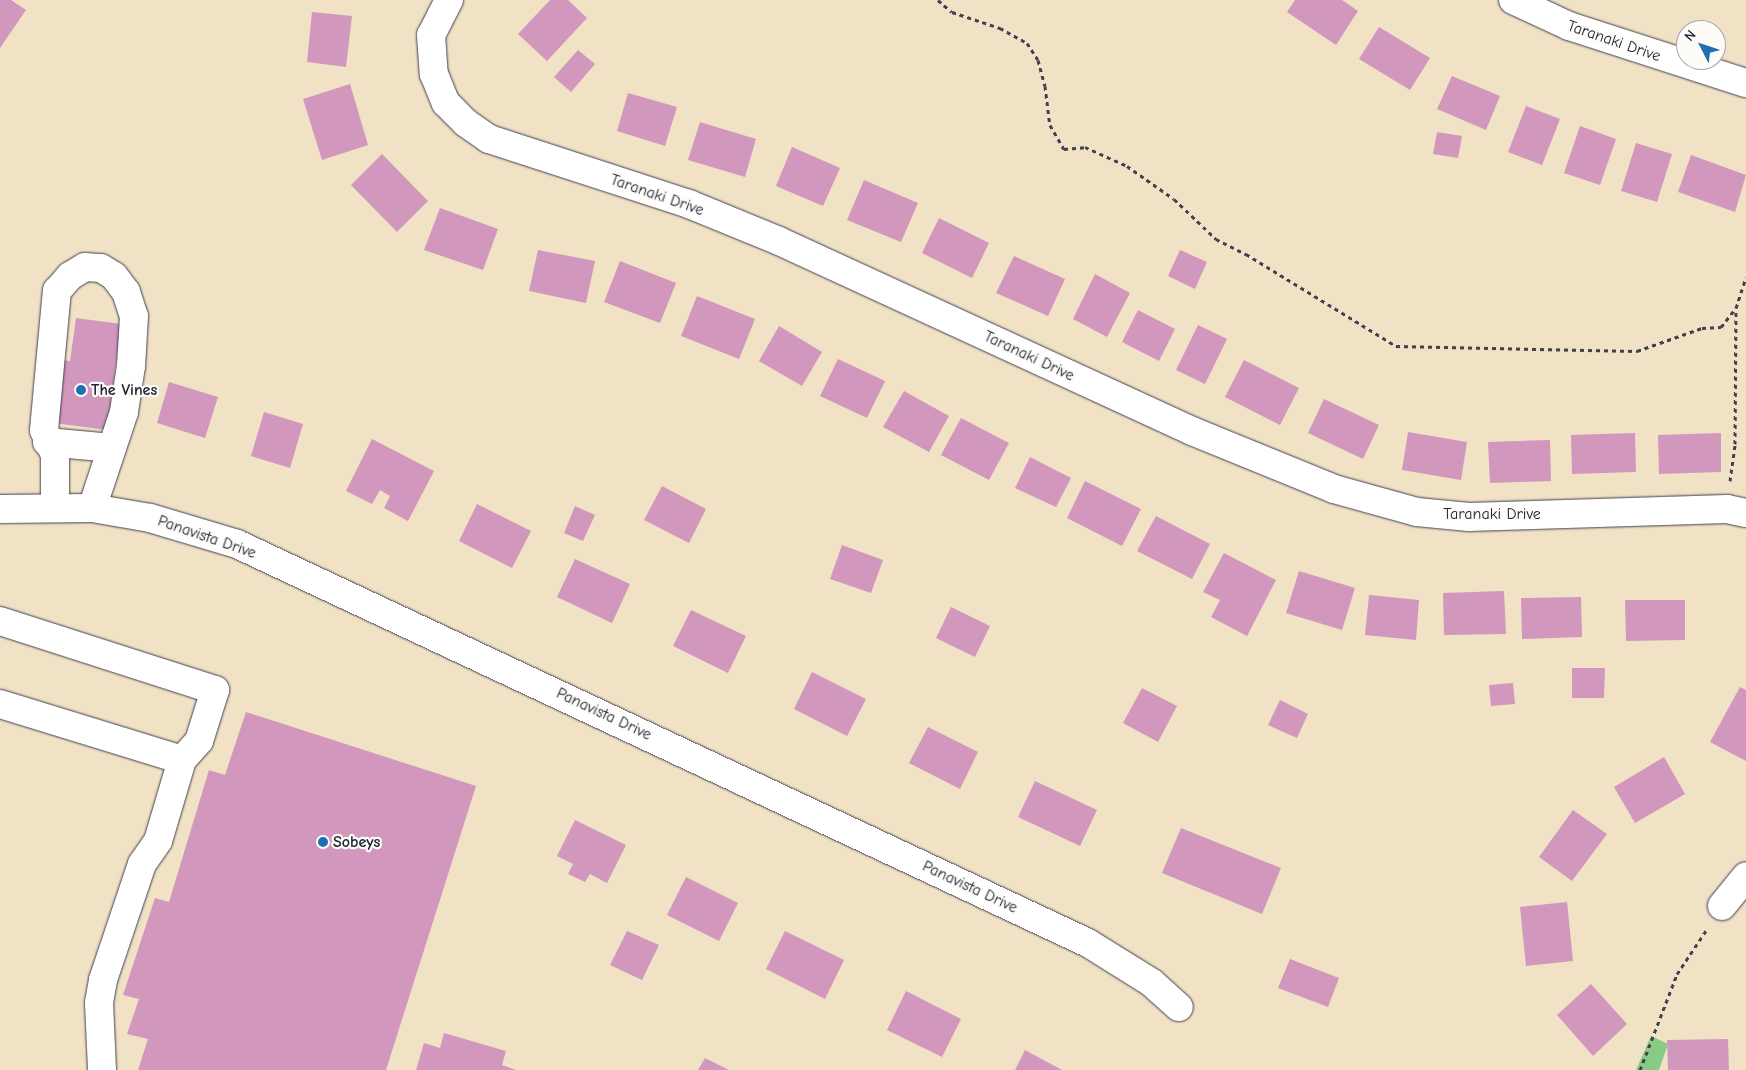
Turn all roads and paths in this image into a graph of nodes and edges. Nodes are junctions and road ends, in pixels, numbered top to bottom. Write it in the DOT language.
graph roads {
  1 [pos="449,0"];
  2 [pos="938,0"];
  3 [pos="1512,0"];
  4 [pos="1746,83"];
  5 [pos="1746,278"];
  6 [pos="1736,308"];
  7 [pos="47,442"];
  8 [pos="112,448"];
  9 [pos="55,507"];
  10 [pos="92,508"];
  11 [pos="0,509"];
  12 [pos="1737,511"];
  13 [pos="0,621"];
  14 [pos="0,704"];
  15 [pos="182,760"];
  16 [pos="1746,876"];
  17 [pos="1722,906"];
  18 [pos="1179,1007"];
  19 [pos="102,1070"];
  20 [pos="1640,1070"];
  1 -- 12 [label="street, Taranaki Drive"];
  2 -- 6 [label="path"];
  3 -- 4 [label="street, Taranaki Drive"];
  5 -- 6 [label="path"];
  6 -- 12 [label="path"];
  7 -- 8 [label="street"];
  7 -- 8 [label="street"];
  7 -- 9 [label="street"];
  8 -- 10 [label="street"];
  9 -- 10 [label="street, Panavista Drive"];
  9 -- 11 [label="street, Panavista Drive"];
  10 -- 18 [label="street, Panavista Drive"];
  13 -- 15 [label="street"];
  14 -- 15 [label="street"];
  15 -- 19 [label="street"];
  16 -- 17 [label="street"];
  17 -- 20 [label="path"];
}
